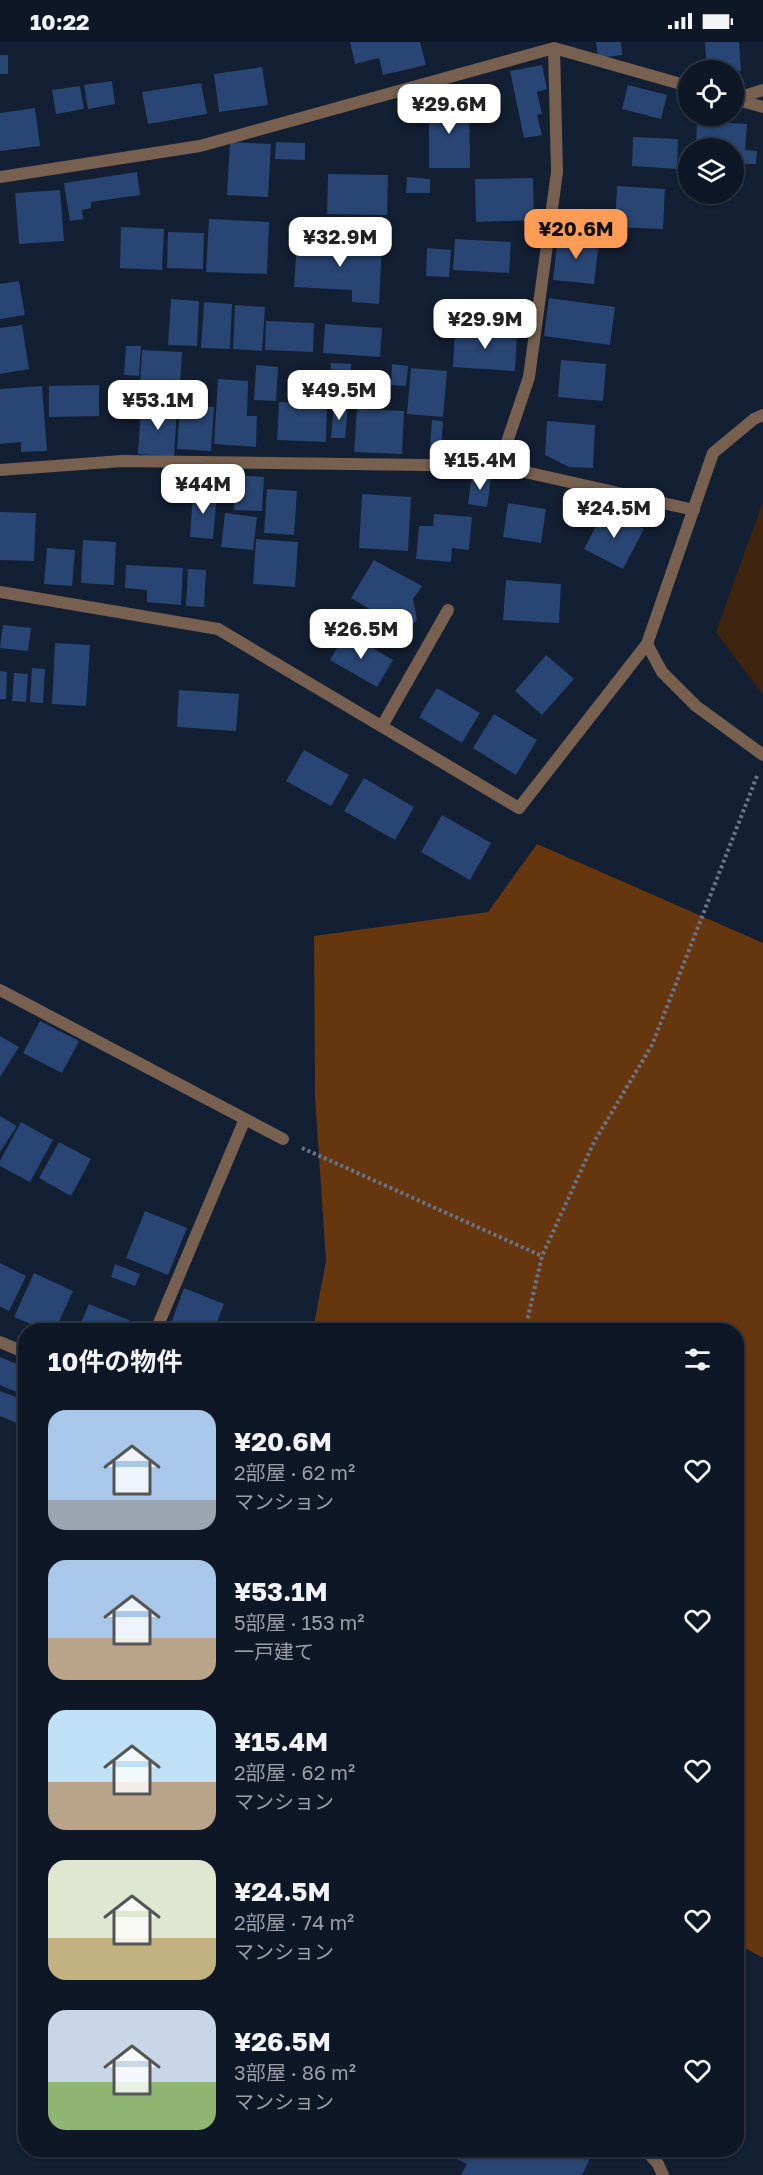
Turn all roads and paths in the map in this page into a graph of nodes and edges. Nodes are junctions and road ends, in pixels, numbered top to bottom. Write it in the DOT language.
graph roads {
  1 [pos="554,48"];
  2 [pos="678,83"];
  3 [pos="763,90"];
  4 [pos="744,96"];
  5 [pos="744,102"];
  6 [pos="763,107"];
  7 [pos="0,177"];
  8 [pos="763,416"];
  9 [pos="499,466"];
  10 [pos="0,470"];
  11 [pos="693,510"];
  12 [pos="0,592"];
  13 [pos="448,610"];
  14 [pos="647,644"];
  15 [pos="382,726"];
  16 [pos="763,755"];
  17 [pos="759,772"];
  18 [pos="0,990"];
  19 [pos="245,1119"];
  20 [pos="283,1139"];
  21 [pos="542,1256"];
  22 [pos="159,1323"];
  23 [pos="527,1323"];
  24 [pos="0,1342"];
  25 [pos="18,1350"];
  26 [pos="652,2157"];
  27 [pos="663,2175"];
  1 -- 2 [label="street"];
  1 -- 7 [label="street"];
  1 -- 9 [label="street"];
  3 -- 4 [label="street"];
  5 -- 6 [label="street"];
  8 -- 11 [label="street"];
  9 -- 10 [label="street"];
  9 -- 11 [label="street"];
  11 -- 14 [label="street"];
  12 -- 15 [label="street"];
  13 -- 15 [label="street"];
  14 -- 15 [label="street"];
  14 -- 16 [label="street"];
  17 -- 21 [label="path"];
  18 -- 19 [label="street"];
  19 -- 20 [label="street"];
  19 -- 22 [label="street"];
  20 -- 21 [label="path"];
  21 -- 23 [label="path"];
  24 -- 25 [label="street"];
  26 -- 27 [label="street"];
}
